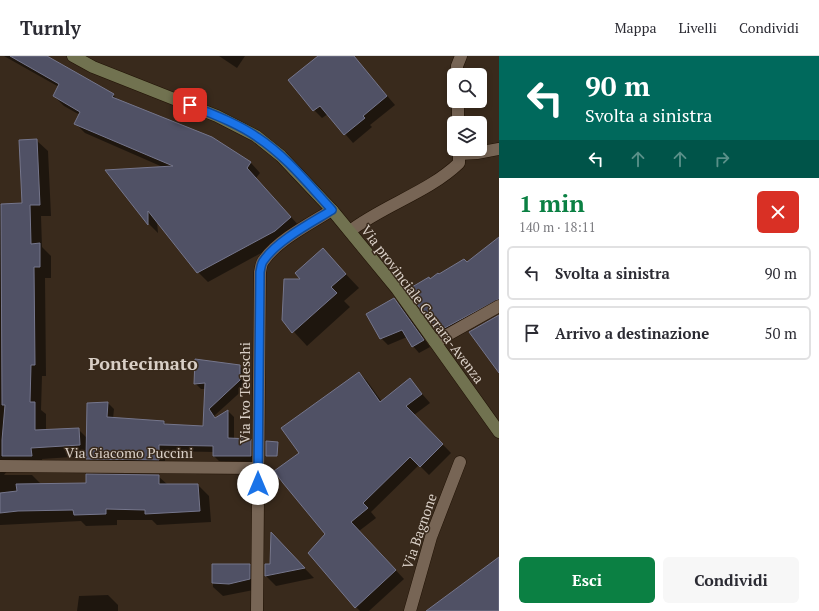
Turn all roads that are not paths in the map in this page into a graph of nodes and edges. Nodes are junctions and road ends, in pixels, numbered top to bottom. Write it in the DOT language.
graph roads {
  1 [pos="73,56"];
  2 [pos="461,56"];
  3 [pos="457,68"];
  4 [pos="499,149"];
  5 [pos="487,151"];
  6 [pos="459,156"];
  7 [pos="332,210"];
  8 [pos="350,231"];
  9 [pos="499,306"];
  10 [pos="435,342"];
  11 [pos="499,432"];
  12 [pos="460,462"];
  13 [pos="0,466"];
  14 [pos="259,468"];
  15 [pos="257,611"];
  16 [pos="410,611"];
  1 -- 7 [label="main road, Via provinciale Carrara-Avenza"];
  2 -- 3 [label="street"];
  4 -- 5 [label="street"];
  6 -- 8 [label="street"];
  7 -- 8 [label="main road, Via provinciale Carrara-Avenza"];
  7 -- 14 [label="street, Via Ivo Tedeschi"];
  8 -- 10 [label="main road, Via provinciale Carrara-Avenza"];
  9 -- 10 [label="street"];
  10 -- 11 [label="main road, Via provinciale Carrara-Avenza"];
  12 -- 16 [label="street, Via Bagnone"];
  13 -- 14 [label="street, Via Giacomo Puccini"];
  14 -- 15 [label="street, Via Ivo Tedeschi"];
}
